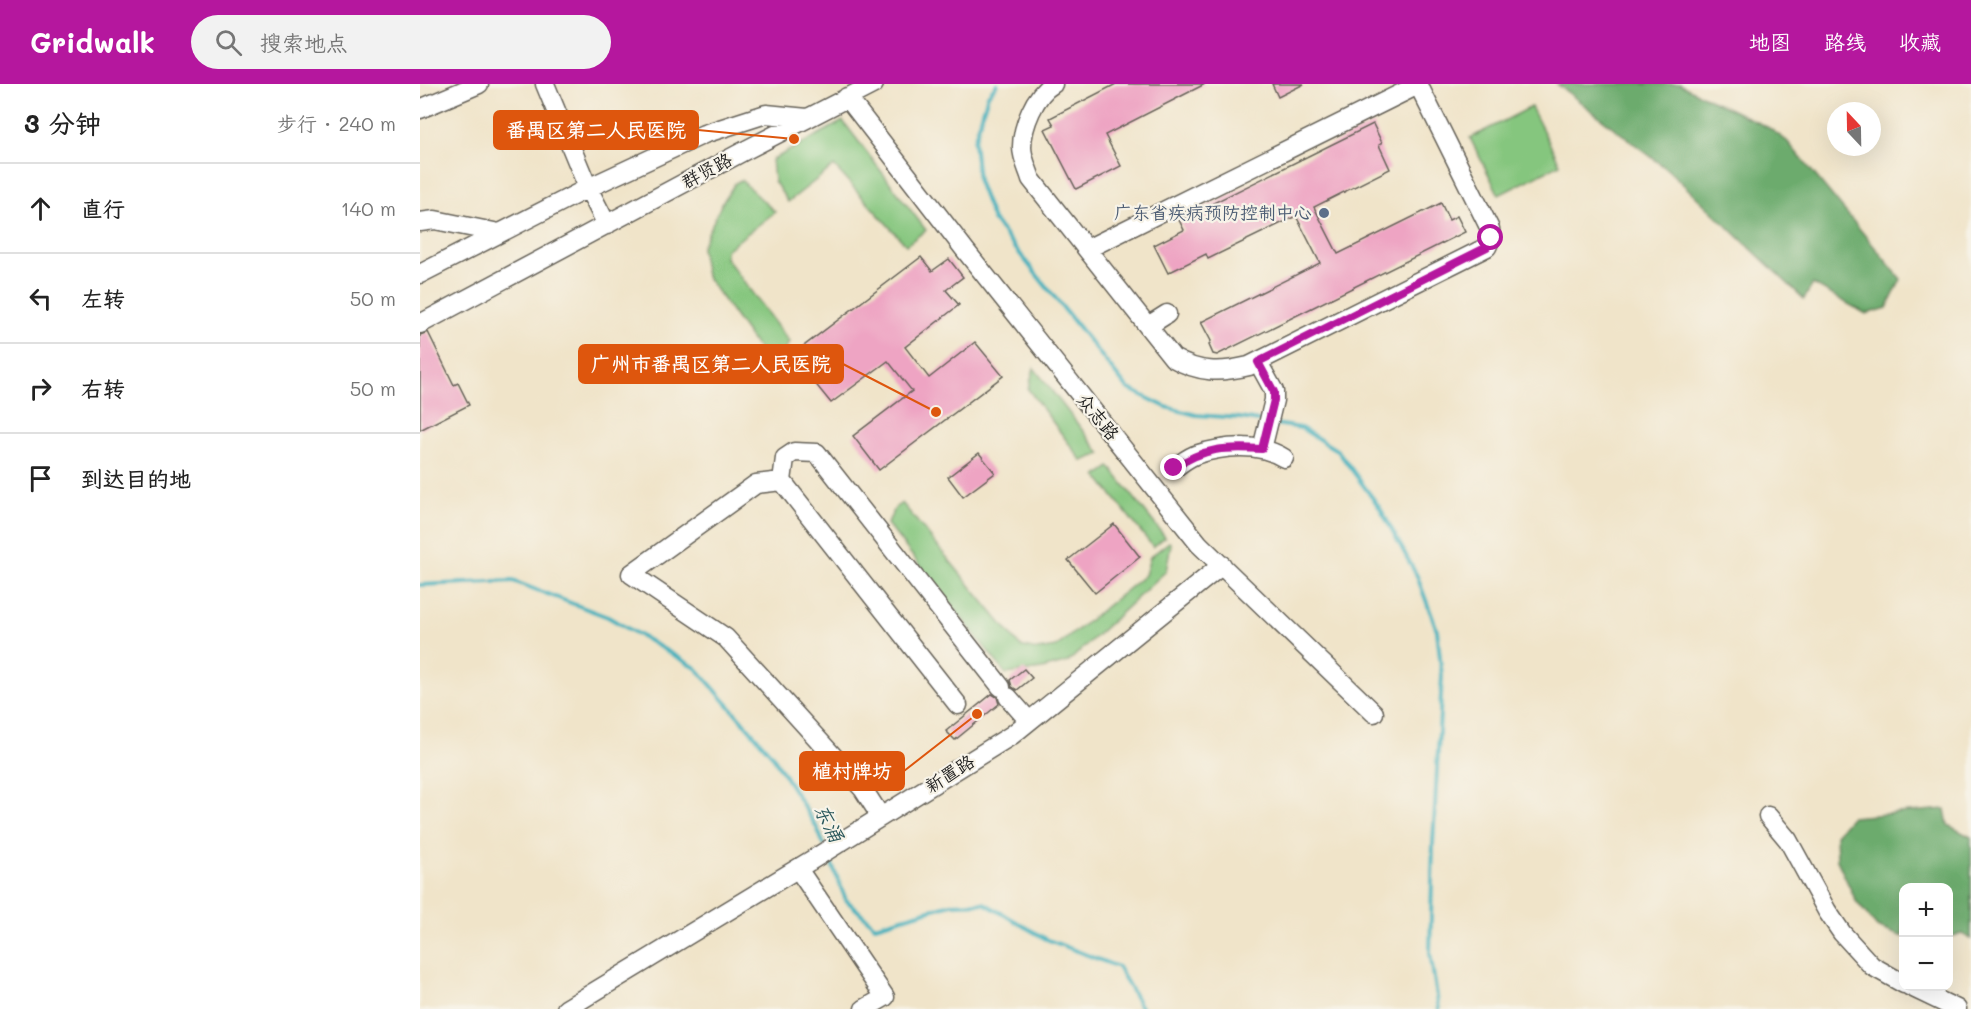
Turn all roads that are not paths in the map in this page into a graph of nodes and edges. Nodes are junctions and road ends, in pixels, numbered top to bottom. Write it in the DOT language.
graph roads {
  1 [pos="479,84"];
  2 [pos="545,84"];
  3 [pos="874,84"];
  4 [pos="1053,84"];
  5 [pos="1418,85"];
  6 [pos="438,92"];
  7 [pos="847,97"];
  8 [pos="420,109"];
  9 [pos="807,118"];
  10 [pos="588,188"];
  11 [pos="420,222"];
  12 [pos="607,225"];
  13 [pos="499,233"];
  14 [pos="1087,249"];
  15 [pos="420,274"];
  16 [pos="1167,314"];
  17 [pos="420,324"];
  18 [pos="1148,326"];
  19 [pos="1258,362"];
  20 [pos="1262,449"];
  21 [pos="1284,458"];
  22 [pos="1174,468"];
  23 [pos="782,481"];
  24 [pos="1222,565"];
  25 [pos="958,705"];
  26 [pos="1374,713"];
  27 [pos="1029,721"];
  28 [pos="1768,816"];
  29 [pos="881,817"];
  30 [pos="798,869"];
  31 [pos="1899,981"];
  32 [pos="1918,991"];
  33 [pos="566,1009"];
  34 [pos="864,1009"];
  35 [pos="1957,1009"];
  1 -- 6 [label="street"];
  2 -- 10 [label="street"];
  3 -- 7 [label="street, 群贤路"];
  4 -- 14 [label="street"];
  5 -- 14 [label="street"];
  5 -- 19 [label="street"];
  6 -- 8 [label="street"];
  7 -- 9 [label="street, 群贤路"];
  7 -- 24 [label="street, 众志路"];
  9 -- 10 [label="street, 群贤路"];
  9 -- 12 [label="street, 群贤路"];
  10 -- 12 [label="street"];
  10 -- 13 [label="street, 群贤路"];
  11 -- 13 [label="street"];
  12 -- 17 [label="street, 群贤路"];
  13 -- 15 [label="street, 群贤路"];
  14 -- 18 [label="street"];
  16 -- 18 [label="street"];
  18 -- 19 [label="street"];
  19 -- 20 [label="street"];
  20 -- 21 [label="street"];
  20 -- 22 [label="street"];
  23 -- 25 [label="street"];
  23 -- 27 [label="street"];
  23 -- 29 [label="street"];
  24 -- 26 [label="street, 众志路"];
  24 -- 27 [label="street, 新置路"];
  27 -- 29 [label="street, 新置路"];
  28 -- 31 [label="street"];
  29 -- 30 [label="street, 新置路"];
  30 -- 33 [label="street, 新置路"];
  30 -- 34 [label="street"];
  32 -- 35 [label="street"];
}
